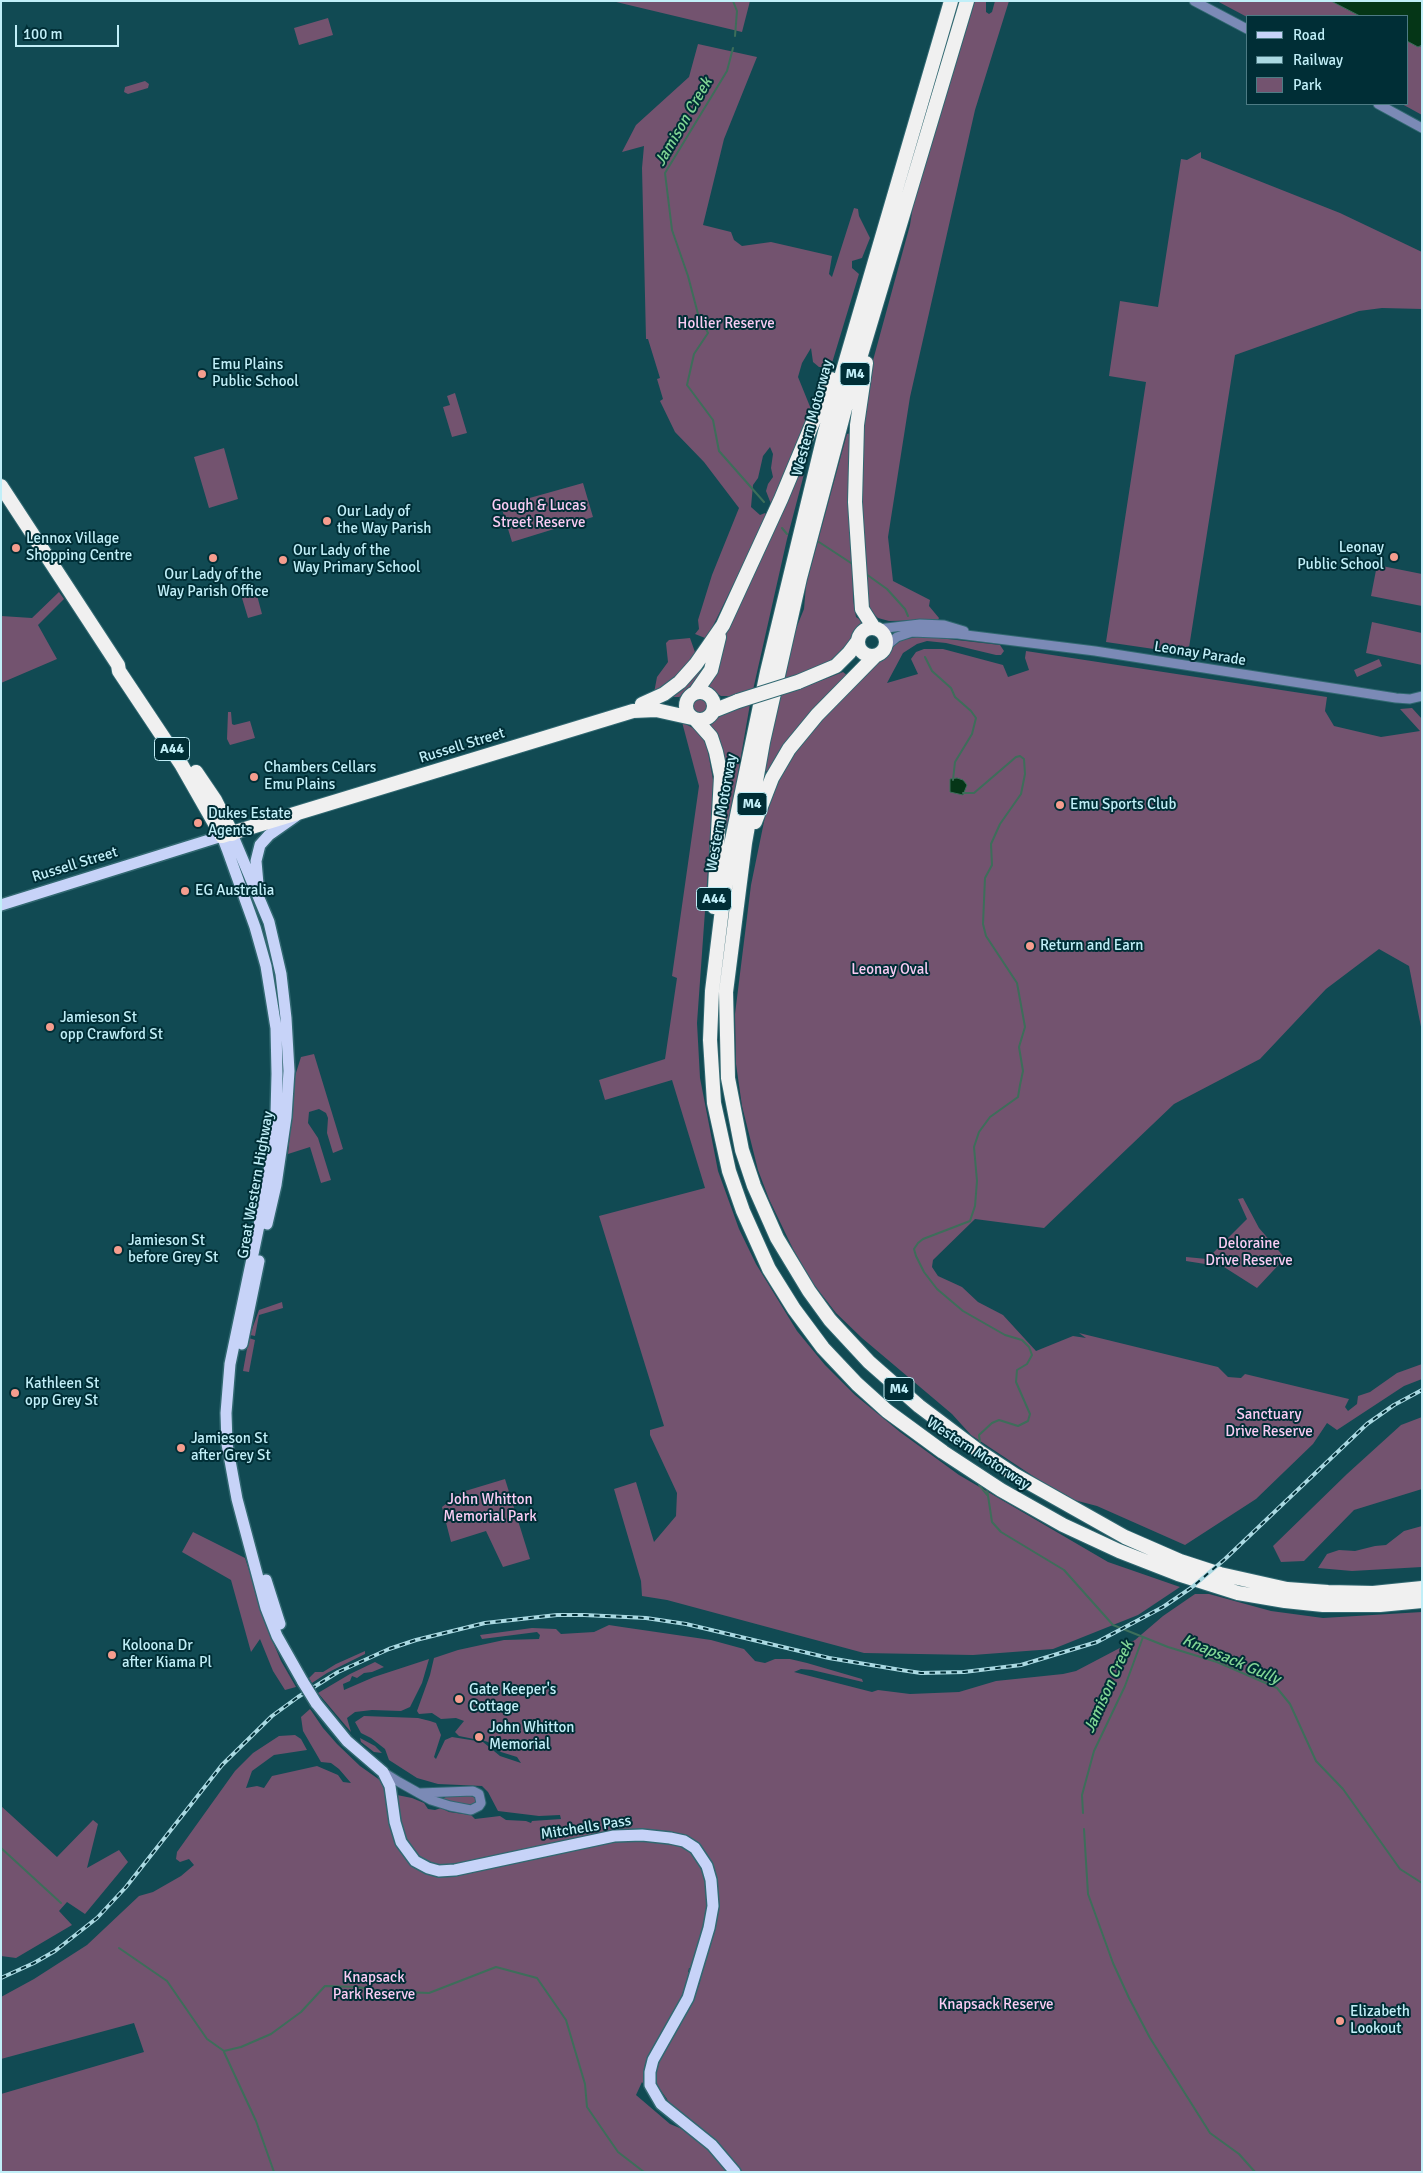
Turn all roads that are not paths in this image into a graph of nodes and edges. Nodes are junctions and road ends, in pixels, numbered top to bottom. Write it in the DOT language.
graph roads {
  1 [pos="951,1"];
  2 [pos="967,1"];
  3 [pos="1194,1"];
  4 [pos="1246,28"];
  5 [pos="1380,105"];
  6 [pos="1422,128"];
  7 [pos="888,214"];
  8 [pos="901,220"];
  9 [pos="1,486"];
  10 [pos="808,525"];
  11 [pos="801,552"];
  12 [pos="723,625"];
  13 [pos="876,628"];
  14 [pos="974,636"];
  15 [pos="858,641"];
  16 [pos="886,646"];
  17 [pos="872,657"];
  18 [pos="836,666"];
  19 [pos="692,696"];
  20 [pos="1422,696"];
  21 [pos="713,706"];
  22 [pos="638,707"];
  23 [pos="694,719"];
  24 [pos="302,812"];
  25 [pos="227,835"];
  26 [pos="742,867"];
  27 [pos="259,895"];
  28 [pos="1,905"];
  29 [pos="712,1084"];
  30 [pos="1422,1588"];
  31 [pos="1422,1600"];
  32 [pos="303,1682"];
  33 [pos="382,1772"];
  34 [pos="420,1793"];
  35 [pos="735,2172"];
  1 -- 7 [label="highway, Western Motorway / M4"];
  2 -- 8 [label="highway, Western Motorway / M4"];
  3 -- 4 [label="street"];
  5 -- 6 [label="street"];
  7 -- 10 [label="highway, Western Motorway / M4"];
  7 -- 12 [label="highway, M4"];
  8 -- 10 [label="highway, Western Motorway / M4"];
  8 -- 13 [label="highway"];
  9 -- 25 [label="highway, Great Western Highway / A44"];
  10 -- 11 [label="highway, Western Motorway / M4"];
  11 -- 26 [label="highway, Western Motorway / M4"];
  11 -- 29 [label="highway, Western Motorway / M4"];
  12 -- 19 [label="highway, M4"];
  12 -- 22 [label="highway, M4"];
  13 -- 14 [label="street, Leonay Parade"];
  13 -- 15 [label="highway"];
  13 -- 16 [label="highway"];
  14 -- 16 [label="street, Leonay Parade"];
  14 -- 20 [label="street, Leonay Parade"];
  15 -- 17 [label="highway"];
  15 -- 18 [label="highway"];
  16 -- 17 [label="highway"];
  17 -- 18 [label="highway"];
  17 -- 26 [label="highway, M4"];
  18 -- 21 [label="highway, bridge"];
  19 -- 21 [label="highway"];
  19 -- 22 [label="highway, Russell Street"];
  19 -- 23 [label="highway, A44"];
  21 -- 23 [label="highway"];
  22 -- 23 [label="highway, Russell Street"];
  22 -- 24 [label="highway, Russell Street"];
  23 -- 29 [label="highway, A44"];
  24 -- 25 [label="highway, Russell Street"];
  24 -- 27 [label="main road, Russell Street"];
  25 -- 27 [label="main road, Great Western Highway"];
  25 -- 28 [label="main road, Russell Street"];
  25 -- 32 [label="main road, Great Western Highway"];
  26 -- 30 [label="highway, Western Motorway / M4"];
  27 -- 32 [label="main road, Great Western Highway"];
  29 -- 31 [label="highway, Western Motorway / M4"];
  32 -- 33 [label="main road, Great Western Highway, bridge"];
  33 -- 34 [label="street, Great Western Highway"];
  33 -- 35 [label="main road, Mitchells Pass"];
  34 -- 34 [label="street, Great Western Highway"];
}
